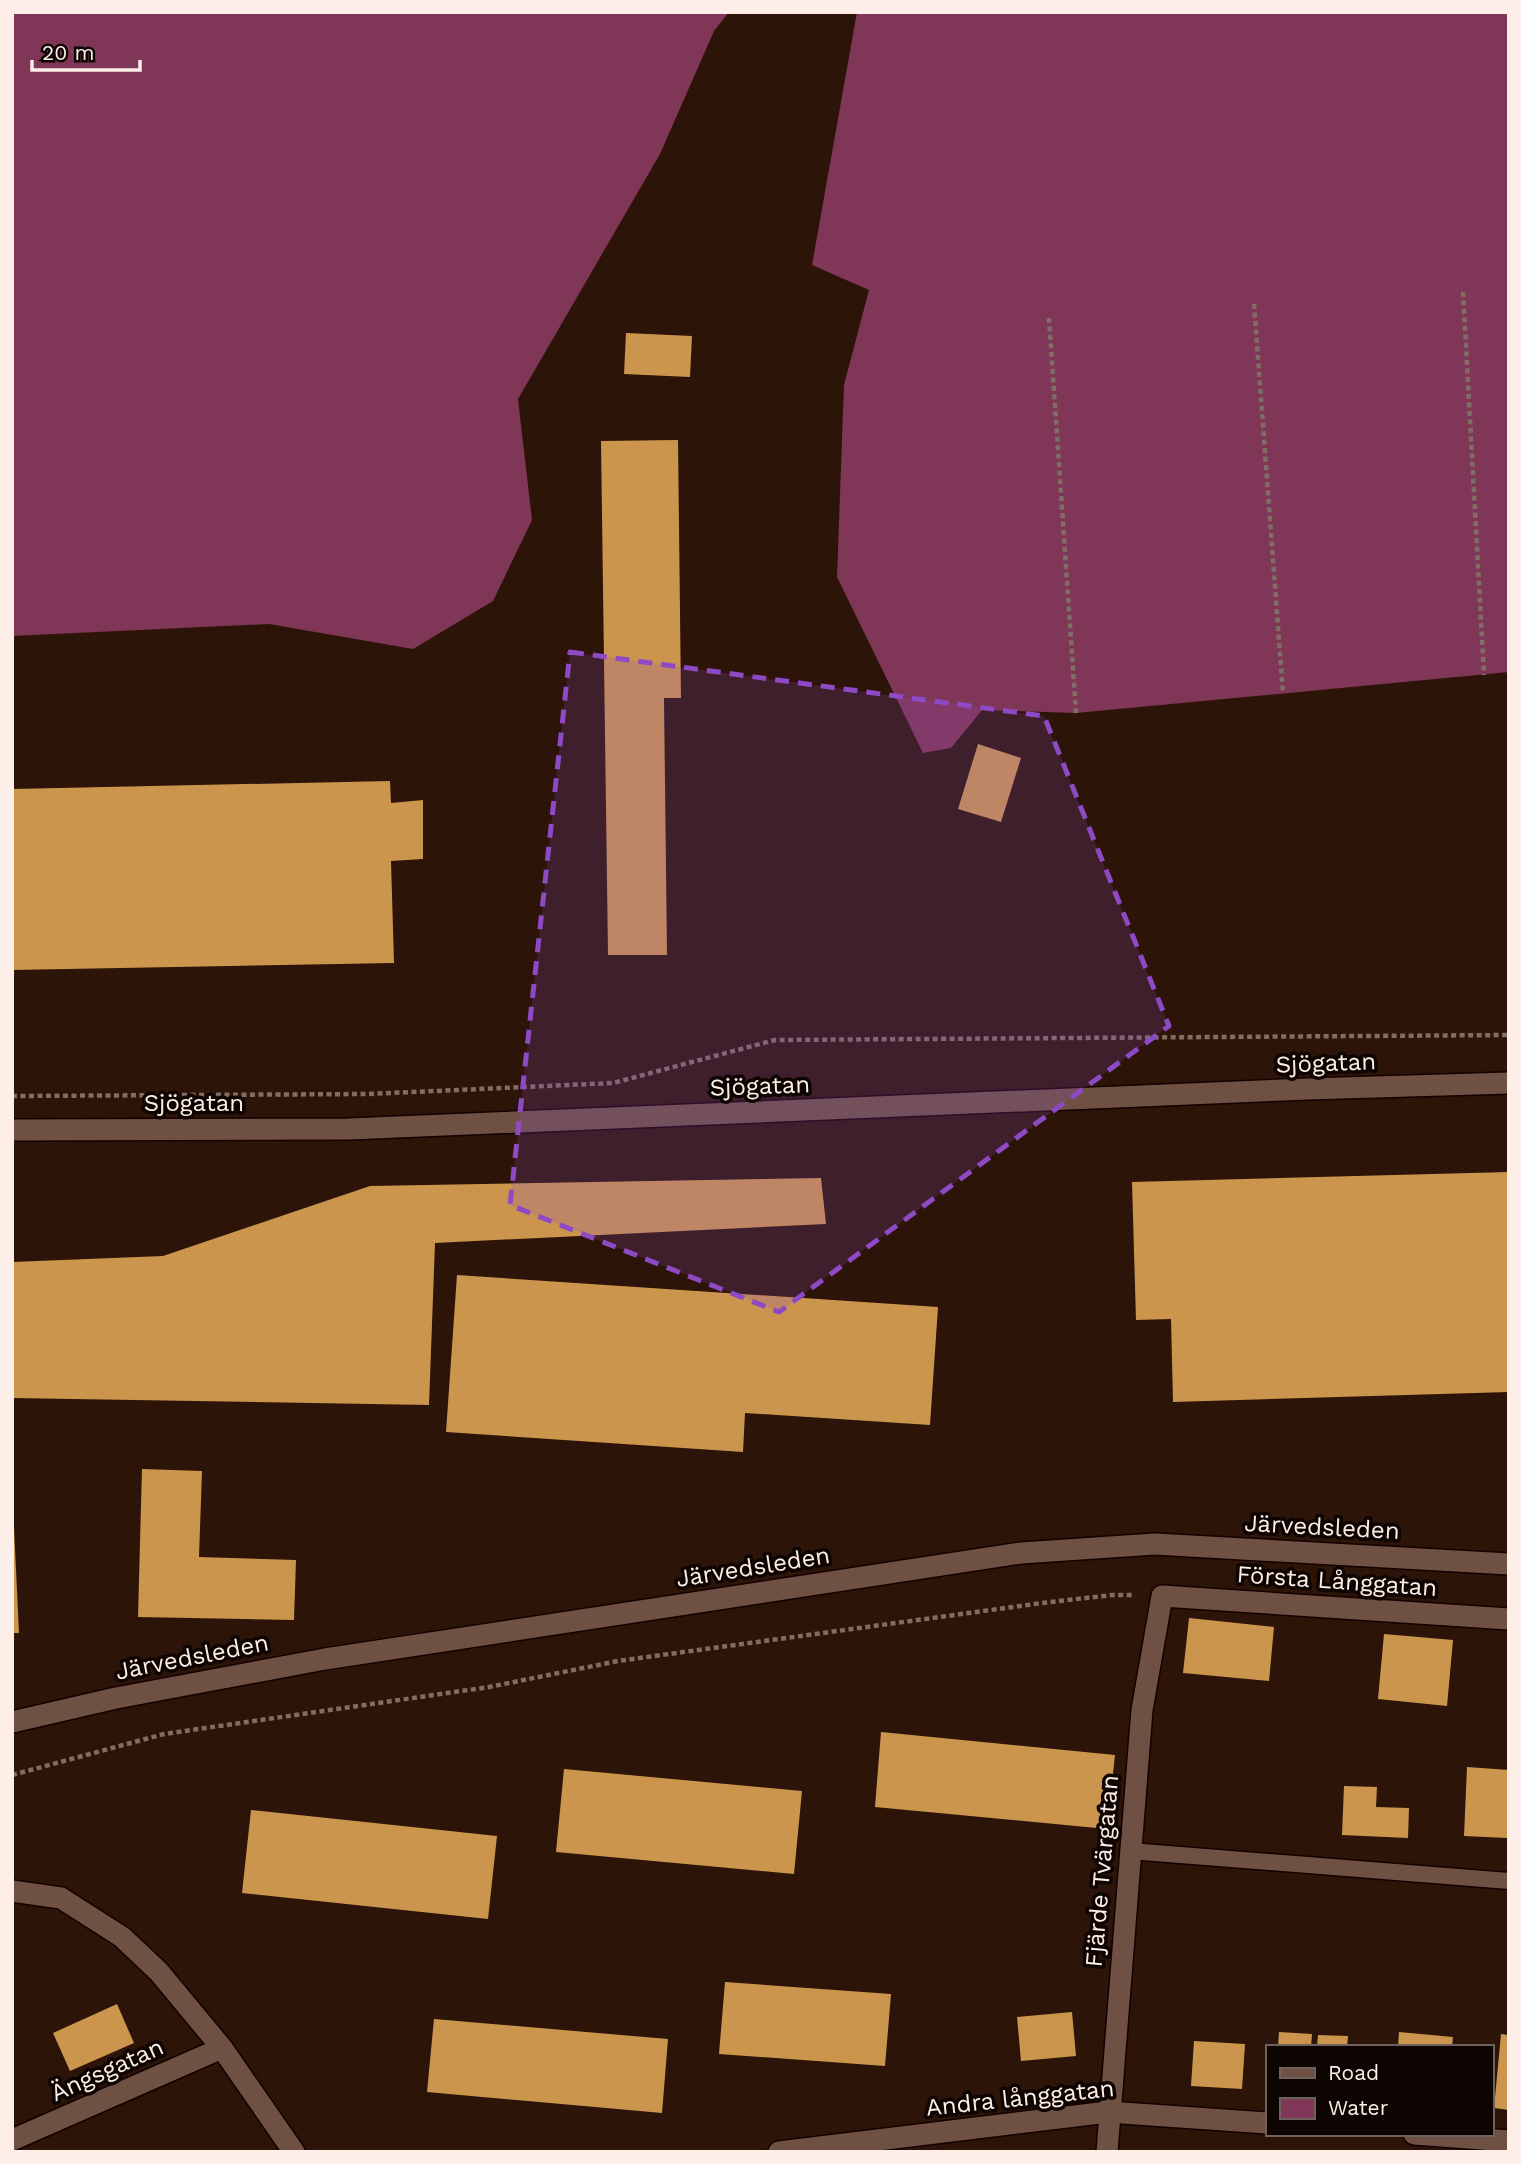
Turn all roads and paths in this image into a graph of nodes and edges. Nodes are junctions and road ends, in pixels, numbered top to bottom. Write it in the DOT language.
graph roads {
  1 [pos="1463,292"];
  2 [pos="1254,304"];
  3 [pos="1049,318"];
  4 [pos="1484,675"];
  5 [pos="1283,694"];
  6 [pos="1076,713"];
  7 [pos="1509,1035"];
  8 [pos="1509,1083"];
  9 [pos="12,1096"];
  10 [pos="12,1130"];
  11 [pos="1509,1564"];
  12 [pos="1162,1596"];
  13 [pos="1509,1619"];
  14 [pos="12,1722"];
  15 [pos="12,1775"];
  16 [pos="1130,1851"];
  17 [pos="1509,1881"];
  18 [pos="12,1891"];
  19 [pos="222,2048"];
  20 [pos="1108,2112"];
  21 [pos="1266,2123"];
  22 [pos="1442,2136"];
  23 [pos="12,2140"];
  24 [pos="1509,2141"];
  25 [pos="294,2152"];
  26 [pos="779,2152"];
  27 [pos="1107,2152"];
  1 -- 4 [label="path"];
  2 -- 5 [label="path"];
  3 -- 6 [label="path"];
  7 -- 9 [label="path"];
  8 -- 10 [label="street, Sjögatan"];
  11 -- 14 [label="street, Järvedsleden"];
  12 -- 13 [label="street, Första Långgatan"];
  12 -- 15 [label="path"];
  12 -- 16 [label="street, Fjärde Tvärgatan"];
  16 -- 17 [label="lane"];
  16 -- 20 [label="street, Fjärde Tvärgatan"];
  18 -- 19 [label="street"];
  19 -- 23 [label="street, Ängsgatan"];
  19 -- 25 [label="street"];
  20 -- 21 [label="street, Andra långgatan"];
  20 -- 26 [label="street, Andra långgatan"];
  20 -- 27 [label="street, Fjärde Tvärgatan"];
  22 -- 24 [label="street"];
}
